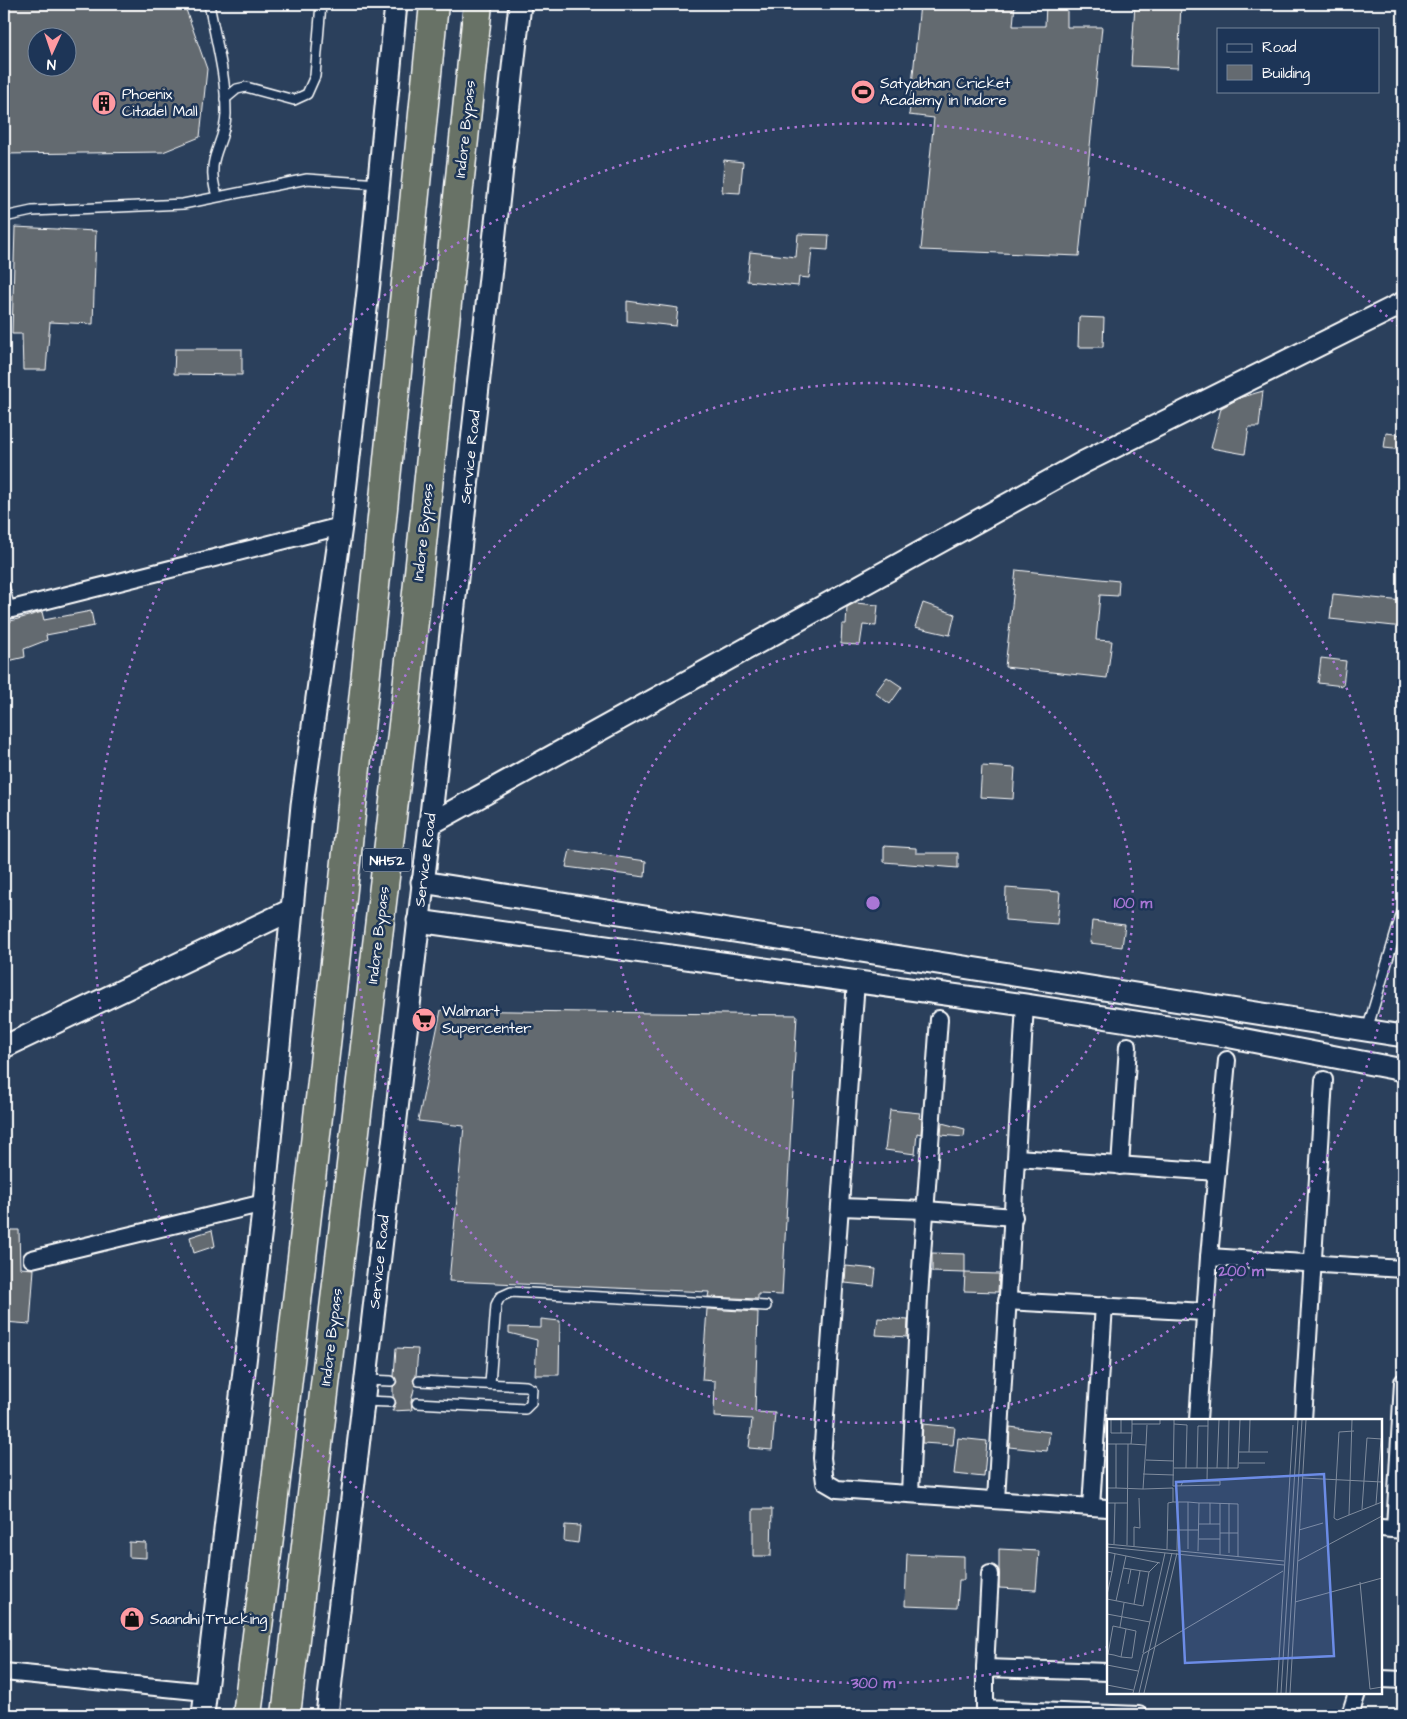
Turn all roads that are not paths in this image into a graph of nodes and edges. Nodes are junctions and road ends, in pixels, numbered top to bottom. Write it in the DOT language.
graph roads {
  1 [pos="209,4"];
  2 [pos="322,4"];
  3 [pos="396,4"];
  4 [pos="434,4"];
  5 [pos="478,4"];
  6 [pos="520,4"];
  7 [pos="226,99"];
  8 [pos="379,184"];
  9 [pos="217,196"];
  10 [pos="4,217"];
  11 [pos="1403,303"];
  12 [pos="341,526"];
  13 [pos="4,586"];
  14 [pos="7,610"];
  15 [pos="430,824"];
  16 [pos="422,882"];
  17 [pos="1403,909"];
  18 [pos="291,910"];
  19 [pos="418,921"];
  20 [pos="856,981"];
  21 [pos="1024,1005"];
  22 [pos="939,1019"];
  23 [pos="1366,1031"];
  24 [pos="1403,1036"];
  25 [pos="1128,1046"];
  26 [pos="4,1047"];
  27 [pos="1227,1060"];
  28 [pos="1403,1070"];
  29 [pos="1324,1080"];
  30 [pos="1017,1158"];
  31 [pos="1120,1166"];
  32 [pos="1217,1172"];
  33 [pos="264,1202"];
  34 [pos="840,1207"];
  35 [pos="926,1210"];
  36 [pos="1014,1217"];
  37 [pos="1208,1257"];
  38 [pos="32,1259"];
  39 [pos="1313,1263"];
  40 [pos="1403,1269"];
  41 [pos="1007,1301"];
  42 [pos="1104,1305"];
  43 [pos="766,1306"];
  44 [pos="1205,1312"];
  45 [pos="366,1380"];
  46 [pos="390,1380"];
  47 [pos="419,1381"];
  48 [pos="1403,1382"];
  49 [pos="490,1384"];
  50 [pos="363,1401"];
  51 [pos="390,1402"];
  52 [pos="417,1403"];
  53 [pos="1198,1419"];
  54 [pos="1303,1419"];
  55 [pos="910,1493"];
  56 [pos="996,1500"];
  57 [pos="1091,1507"];
  58 [pos="1107,1508"];
  59 [pos="1393,1529"];
  60 [pos="990,1574"];
  61 [pos="985,1668"];
  62 [pos="4,1672"];
  63 [pos="1107,1672"];
  64 [pos="1382,1679"];
  65 [pos="1403,1680"];
  66 [pos="206,1692"];
  67 [pos="1357,1694"];
  68 [pos="984,1712"];
  69 [pos="203,1715"];
  70 [pos="247,1715"];
  71 [pos="286,1715"];
  72 [pos="327,1715"];
  73 [pos="1112,1715"];
  74 [pos="1139,1715"];
  75 [pos="1350,1715"];
  1 -- 7 [label="lane"];
  2 -- 7 [label="lane"];
  3 -- 8 [label="street"];
  4 -- 70 [label="highway, NH52"];
  5 -- 71 [label="highway, Indore Bypass / NH52"];
  6 -- 15 [label="street, Service Road"];
  7 -- 9 [label="lane"];
  8 -- 9 [label="lane"];
  8 -- 12 [label="street"];
  9 -- 10 [label="lane"];
  11 -- 15 [label="street"];
  12 -- 14 [label="street"];
  12 -- 18 [label="street"];
  13 -- 14 [label="lane"];
  15 -- 16 [label="street, Service Road"];
  16 -- 19 [label="street, Service Road"];
  16 -- 23 [label="street"];
  17 -- 23 [label="lane"];
  18 -- 26 [label="street"];
  18 -- 33 [label="street"];
  19 -- 20 [label="street"];
  19 -- 45 [label="street, Service Road"];
  20 -- 21 [label="street"];
  20 -- 34 [label="street"];
  21 -- 28 [label="street"];
  21 -- 30 [label="street"];
  22 -- 35 [label="street"];
  23 -- 24 [label="street"];
  25 -- 31 [label="street"];
  27 -- 32 [label="street"];
  29 -- 39 [label="street"];
  30 -- 31 [label="street"];
  30 -- 36 [label="street"];
  31 -- 32 [label="street"];
  32 -- 37 [label="street"];
  33 -- 38 [label="street"];
  33 -- 66 [label="street"];
  34 -- 35 [label="street"];
  34 -- 55 [label="street"];
  35 -- 36 [label="street"];
  35 -- 55 [label="street"];
  36 -- 41 [label="street"];
  37 -- 39 [label="street"];
  37 -- 44 [label="street"];
  39 -- 40 [label="street"];
  39 -- 54 [label="street"];
  41 -- 42 [label="street"];
  41 -- 56 [label="street"];
  42 -- 44 [label="street"];
  42 -- 57 [label="street"];
  43 -- 49 [label="lane"];
  44 -- 53 [label="street"];
  45 -- 46 [label="lane"];
  45 -- 50 [label="street, Service Road"];
  47 -- 49 [label="lane"];
  48 -- 59 [label="street"];
  49 -- 52 [label="lane"];
  50 -- 51 [label="lane"];
  50 -- 72 [label="street, Service Road"];
  55 -- 56 [label="street"];
  56 -- 57 [label="street"];
  57 -- 58 [label="street"];
  60 -- 61 [label="street"];
  61 -- 63 [label="street"];
  61 -- 68 [label="street"];
  62 -- 66 [label="street"];
  64 -- 65 [label="street"];
  66 -- 69 [label="street"];
  67 -- 75 [label="street"];
  68 -- 73 [label="street"];
  73 -- 74 [label="street"];
}
